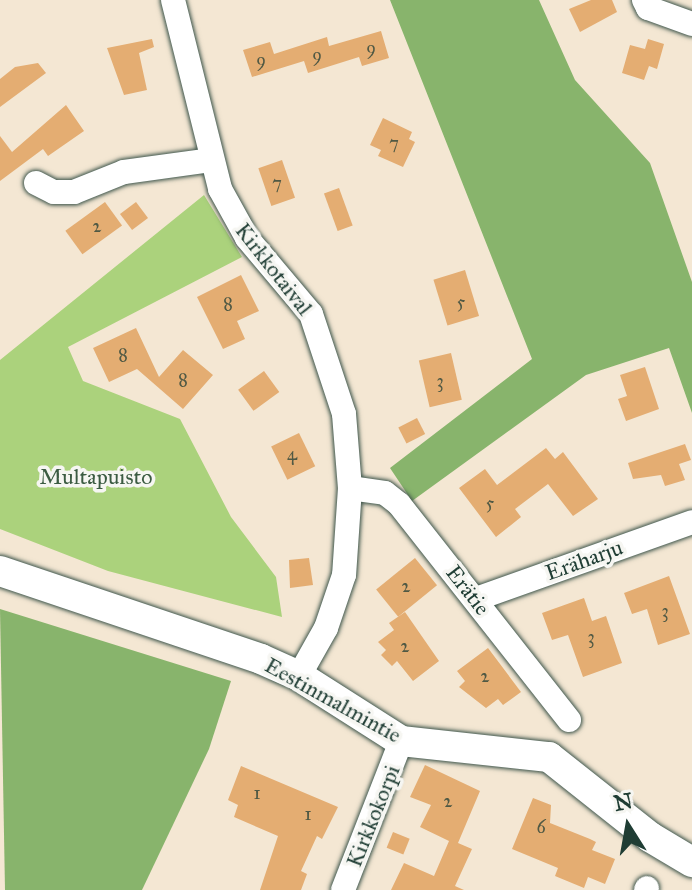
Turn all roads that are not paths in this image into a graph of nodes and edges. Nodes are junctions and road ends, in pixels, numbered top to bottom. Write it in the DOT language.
graph roads {
  1 [pos="173,0"];
  2 [pos="644,0"];
  3 [pos="692,24"];
  4 [pos="212,160"];
  5 [pos="36,183"];
  6 [pos="350,488"];
  7 [pos="692,522"];
  8 [pos="0,571"];
  9 [pos="476,599"];
  10 [pos="299,676"];
  11 [pos="569,720"];
  12 [pos="401,741"];
  13 [pos="692,862"];
  14 [pos="343,890"];
  1 -- 4 [label="street, Kirkkotaival"];
  2 -- 3 [label="street"];
  4 -- 5 [label="street"];
  4 -- 6 [label="street, Kirkkotaival"];
  6 -- 9 [label="street, Erätie"];
  6 -- 10 [label="street, Kirkkotaival"];
  7 -- 9 [label="street, Eräharju"];
  8 -- 10 [label="street, Eestinmalmintie"];
  9 -- 11 [label="street, Erätie"];
  10 -- 12 [label="street, Eestinmalmintie"];
  12 -- 13 [label="street, Eestinmalmintie"];
  12 -- 14 [label="street, Kirkkokorpi"];
}
